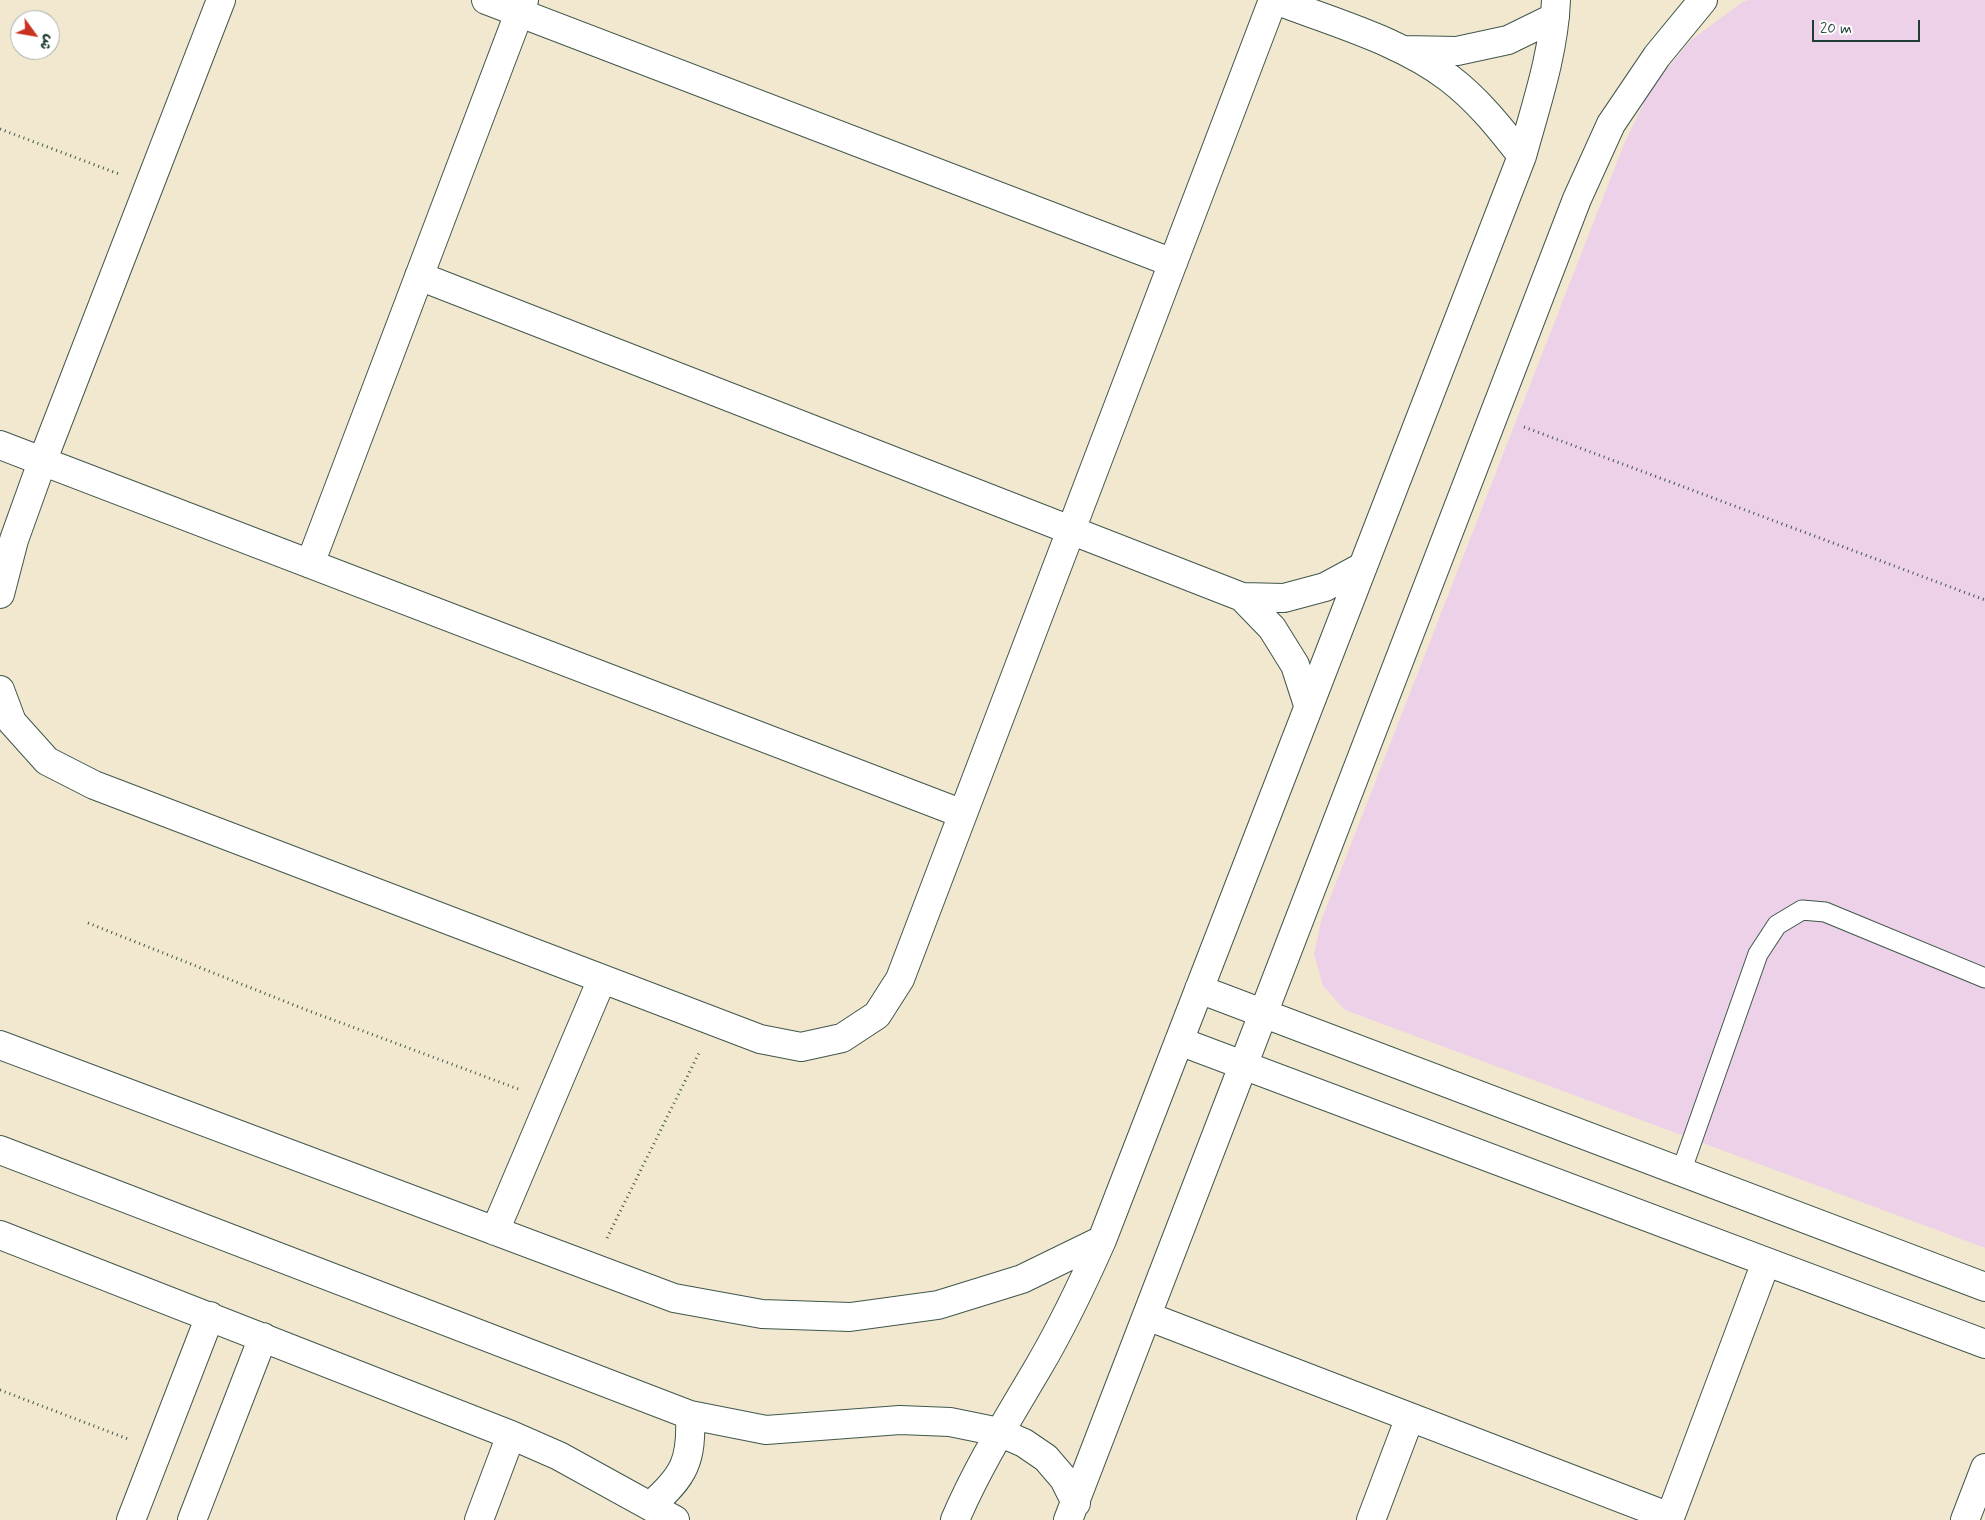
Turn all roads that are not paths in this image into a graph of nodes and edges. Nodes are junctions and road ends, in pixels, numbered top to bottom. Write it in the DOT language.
graph roads {
  1 [pos="220,0"];
  2 [pos="486,0"];
  3 [pos="1275,0"];
  4 [pos="1703,0"];
  5 [pos="522,6"];
  6 [pos="1556,9"];
  7 [pos="1404,50"];
  8 [pos="1522,156"];
  9 [pos="1173,262"];
  10 [pos="419,276"];
  11 [pos="0,446"];
  12 [pos="42,462"];
  13 [pos="1071,530"];
  14 [pos="310,564"];
  15 [pos="1362,567"];
  16 [pos="0,594"];
  17 [pos="1242,597"];
  18 [pos="0,690"];
  19 [pos="1308,705"];
  20 [pos="963,814"];
  21 [pos="1985,978"];
  22 [pos="602,979"];
  23 [pos="1199,989"];
  24 [pos="1264,1014"];
  25 [pos="1179,1041"];
  26 [pos="0,1045"];
  27 [pos="1244,1066"];
  28 [pos="0,1150"];
  29 [pos="1681,1172"];
  30 [pos="495,1231"];
  31 [pos="0,1235"];
  32 [pos="1102,1240"];
  33 [pos="1766,1262"];
  34 [pos="1985,1287"];
  35 [pos="210,1316"];
  36 [pos="1147,1316"];
  37 [pos="263,1337"];
  38 [pos="1985,1344"];
  39 [pos="690,1414"];
  40 [pos="1410,1417"];
  41 [pos="998,1432"];
  42 [pos="511,1435"];
  43 [pos="1985,1468"];
  44 [pos="1072,1512"];
  45 [pos="668,1516"];
  46 [pos="1669,1518"];
  47 [pos="131,1520"];
  48 [pos="192,1520"];
  49 [pos="479,1520"];
  50 [pos="955,1520"];
  51 [pos="1371,1520"];
  52 [pos="1965,1520"];
  1 -- 12 [label="street"];
  2 -- 5 [label="street"];
  3 -- 7 [label="street"];
  3 -- 9 [label="street"];
  4 -- 24 [label="street"];
  5 -- 9 [label="street"];
  5 -- 10 [label="street"];
  6 -- 7 [label="street"];
  6 -- 8 [label="street"];
  7 -- 8 [label="street"];
  8 -- 15 [label="street"];
  9 -- 13 [label="street"];
  10 -- 13 [label="street"];
  10 -- 14 [label="street"];
  11 -- 12 [label="street"];
  12 -- 14 [label="street"];
  12 -- 16 [label="street"];
  13 -- 17 [label="street"];
  13 -- 20 [label="street"];
  14 -- 20 [label="street"];
  15 -- 17 [label="street"];
  15 -- 19 [label="street"];
  17 -- 19 [label="street"];
  18 -- 22 [label="street"];
  19 -- 23 [label="street"];
  20 -- 22 [label="street"];
  21 -- 29 [label="lane"];
  22 -- 30 [label="street"];
  23 -- 24 [label="street"];
  23 -- 25 [label="street"];
  24 -- 27 [label="street"];
  24 -- 29 [label="street"];
  25 -- 27 [label="street"];
  25 -- 32 [label="street"];
  26 -- 30 [label="street"];
  27 -- 33 [label="street"];
  27 -- 36 [label="street"];
  28 -- 39 [label="street"];
  29 -- 34 [label="street"];
  30 -- 32 [label="street"];
  31 -- 35 [label="street"];
  32 -- 41 [label="street"];
  33 -- 38 [label="street"];
  33 -- 46 [label="street"];
  35 -- 37 [label="street"];
  35 -- 47 [label="street"];
  36 -- 40 [label="street"];
  36 -- 44 [label="street"];
  37 -- 42 [label="street"];
  37 -- 48 [label="street"];
  39 -- 41 [label="street"];
  39 -- 45 [label="street"];
  40 -- 46 [label="street"];
  40 -- 51 [label="street"];
  41 -- 44 [label="street"];
  41 -- 50 [label="street"];
  42 -- 45 [label="street"];
  42 -- 49 [label="street"];
  43 -- 52 [label="street"];
}
